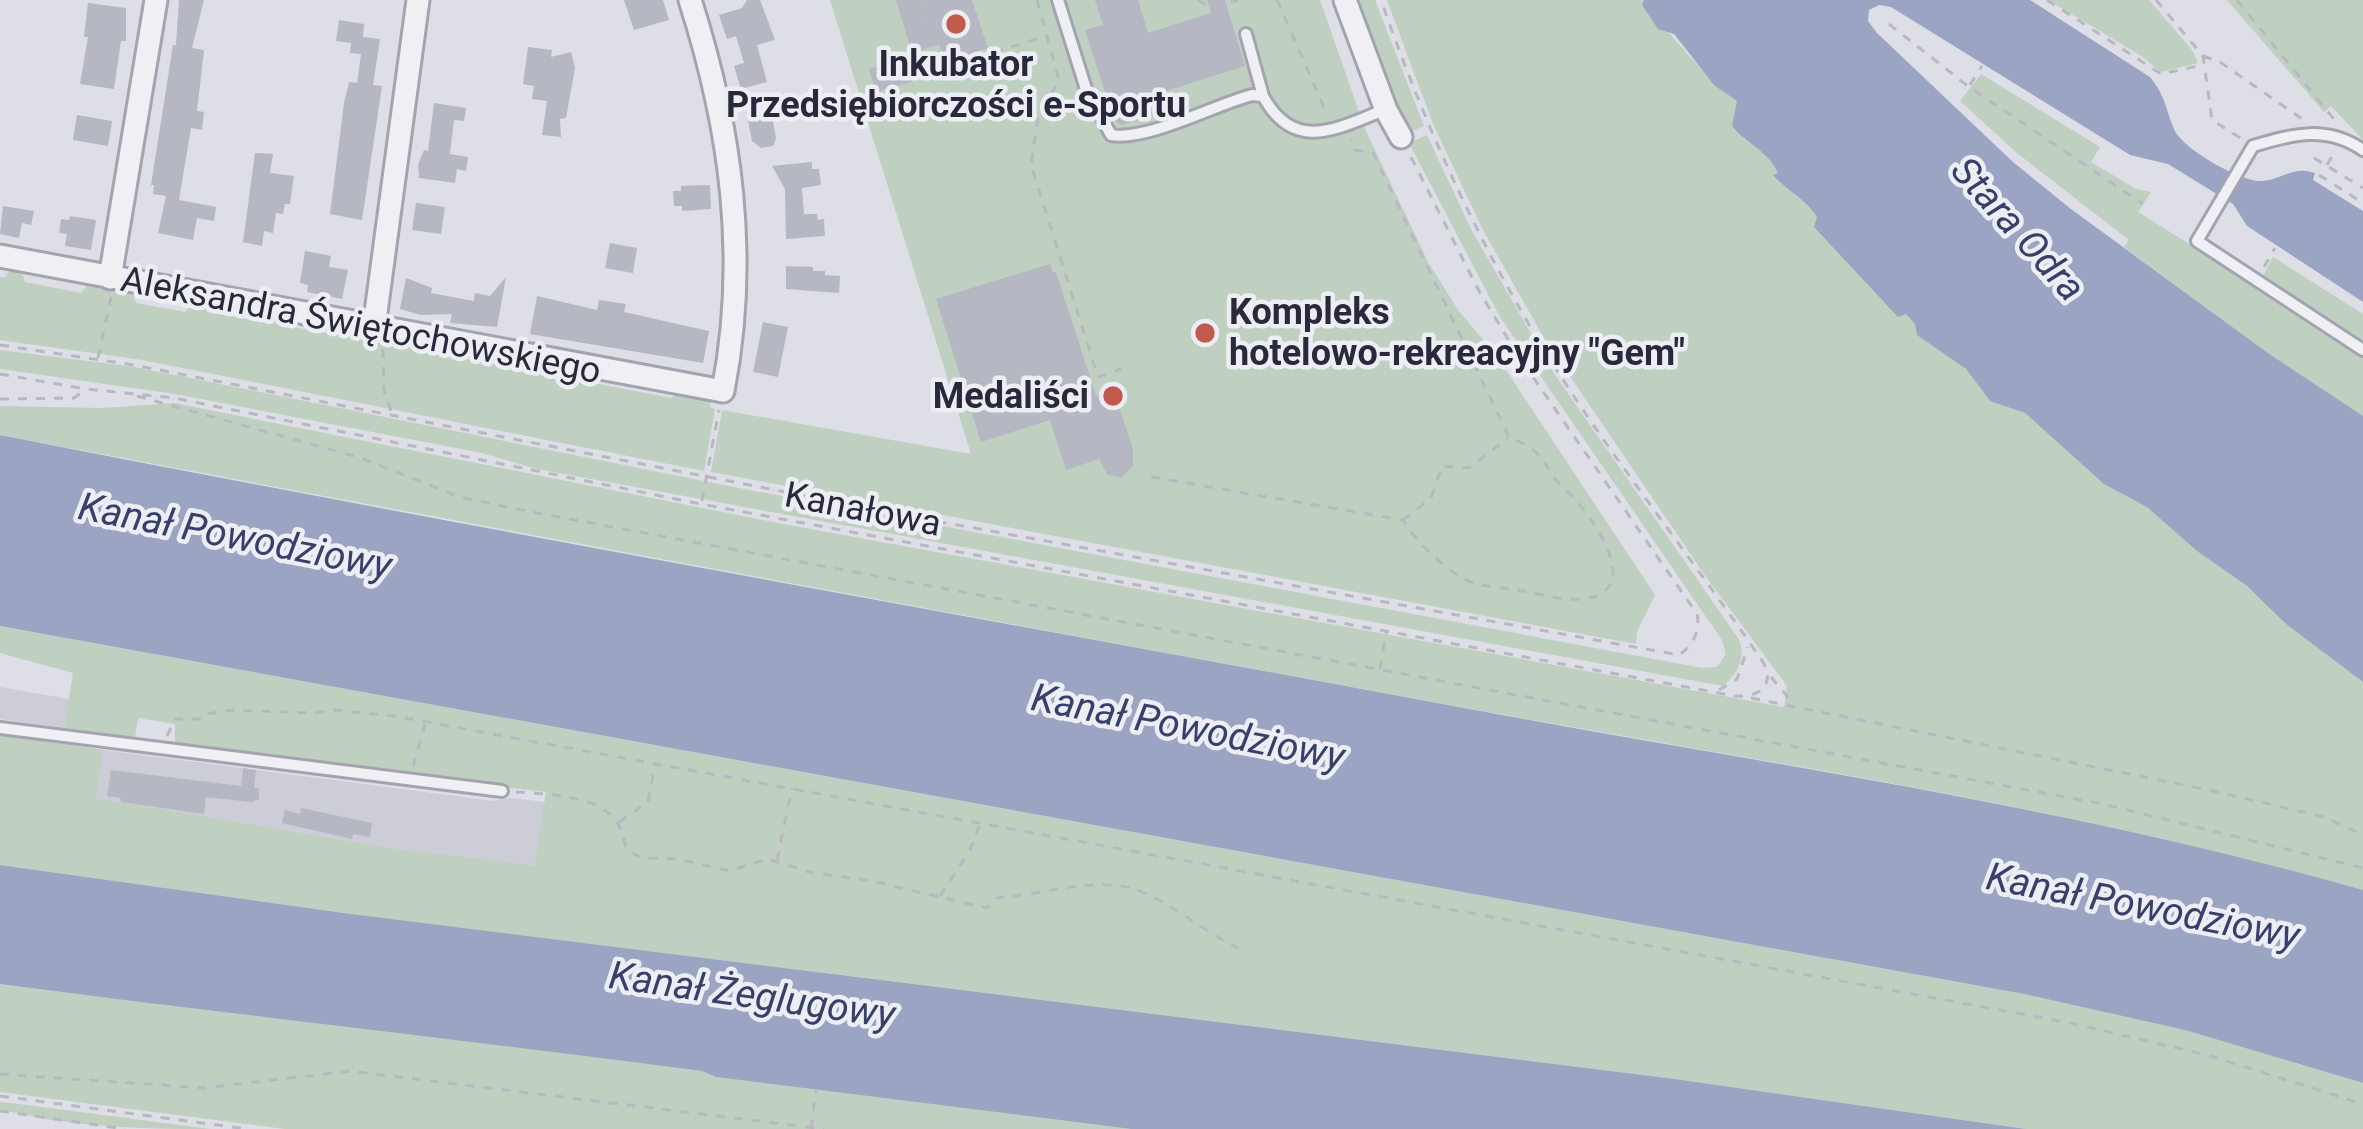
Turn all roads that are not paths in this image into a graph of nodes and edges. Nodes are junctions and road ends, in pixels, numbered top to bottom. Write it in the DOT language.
graph roads {
  1 [pos="156,0"];
  2 [pos="418,0"];
  3 [pos="690,0"];
  4 [pos="1058,0"];
  5 [pos="1345,0"];
  6 [pos="1246,34"];
  7 [pos="1263,95"];
  8 [pos="1386,110"];
  9 [pos="1401,136"];
  10 [pos="2363,150"];
  11 [pos="0,256"];
  12 [pos="110,278"];
  13 [pos="378,328"];
  14 [pos="2363,350"];
  15 [pos="0,728"];
  16 [pos="502,791"];
  1 -- 12 [label="street"];
  2 -- 13 [label="street"];
  3 -- 13 [label="street, Aleksandra Świętochowskiego"];
  4 -- 7 [label="lane"];
  5 -- 8 [label="street"];
  6 -- 7 [label="lane"];
  7 -- 8 [label="lane"];
  8 -- 9 [label="street"];
  10 -- 14 [label="lane"];
  11 -- 12 [label="street, Aleksandra Świętochowskiego"];
  12 -- 13 [label="street, Aleksandra Świętochowskiego"];
  15 -- 16 [label="lane"];
}
